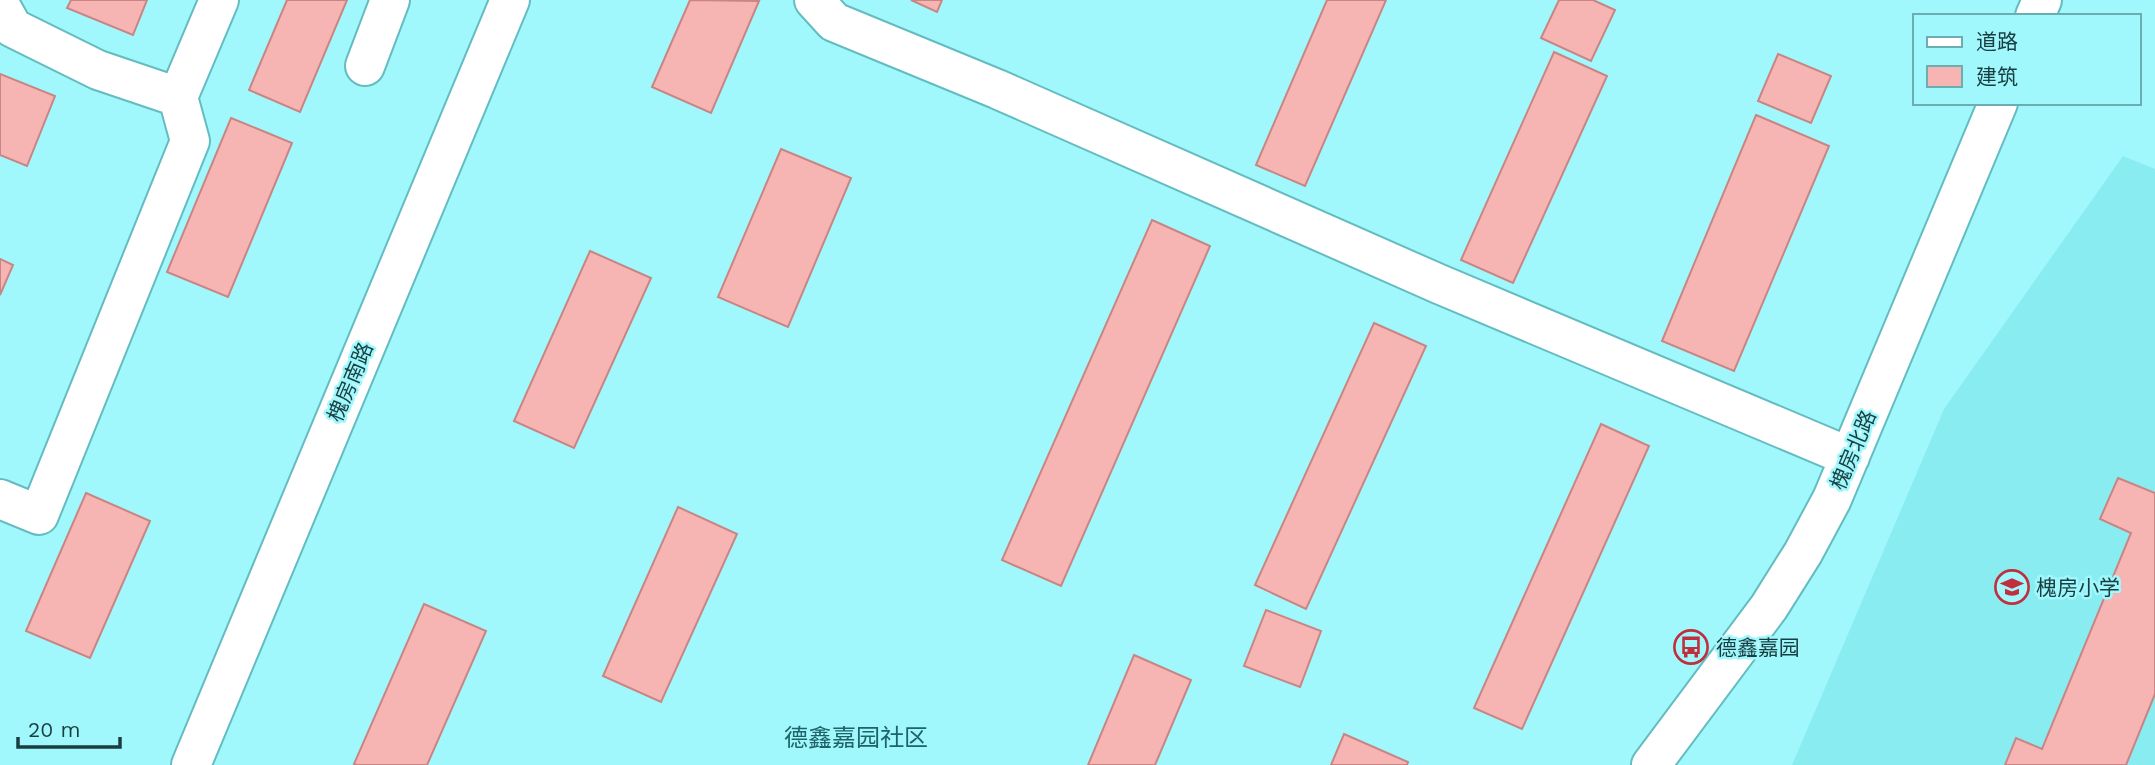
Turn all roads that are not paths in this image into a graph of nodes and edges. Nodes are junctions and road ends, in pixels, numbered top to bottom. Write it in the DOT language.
graph roads {
  1 [pos="219,0"];
  2 [pos="390,0"];
  3 [pos="509,0"];
  4 [pos="814,0"];
  5 [pos="0,5"];
  6 [pos="365,65"];
  7 [pos="178,97"];
  8 [pos="1997,105"];
  9 [pos="1850,457"];
  10 [pos="0,499"];
  11 [pos="191,765"];
  12 [pos="1651,765"];
  1 -- 7 [label="street"];
  2 -- 6 [label="street"];
  3 -- 11 [label="street, 槐房南路"];
  4 -- 9 [label="street"];
  5 -- 7 [label="street"];
  7 -- 10 [label="street"];
  8 -- 9 [label="street, 槐房北路"];
  9 -- 12 [label="street, 槐房北路"];
}
